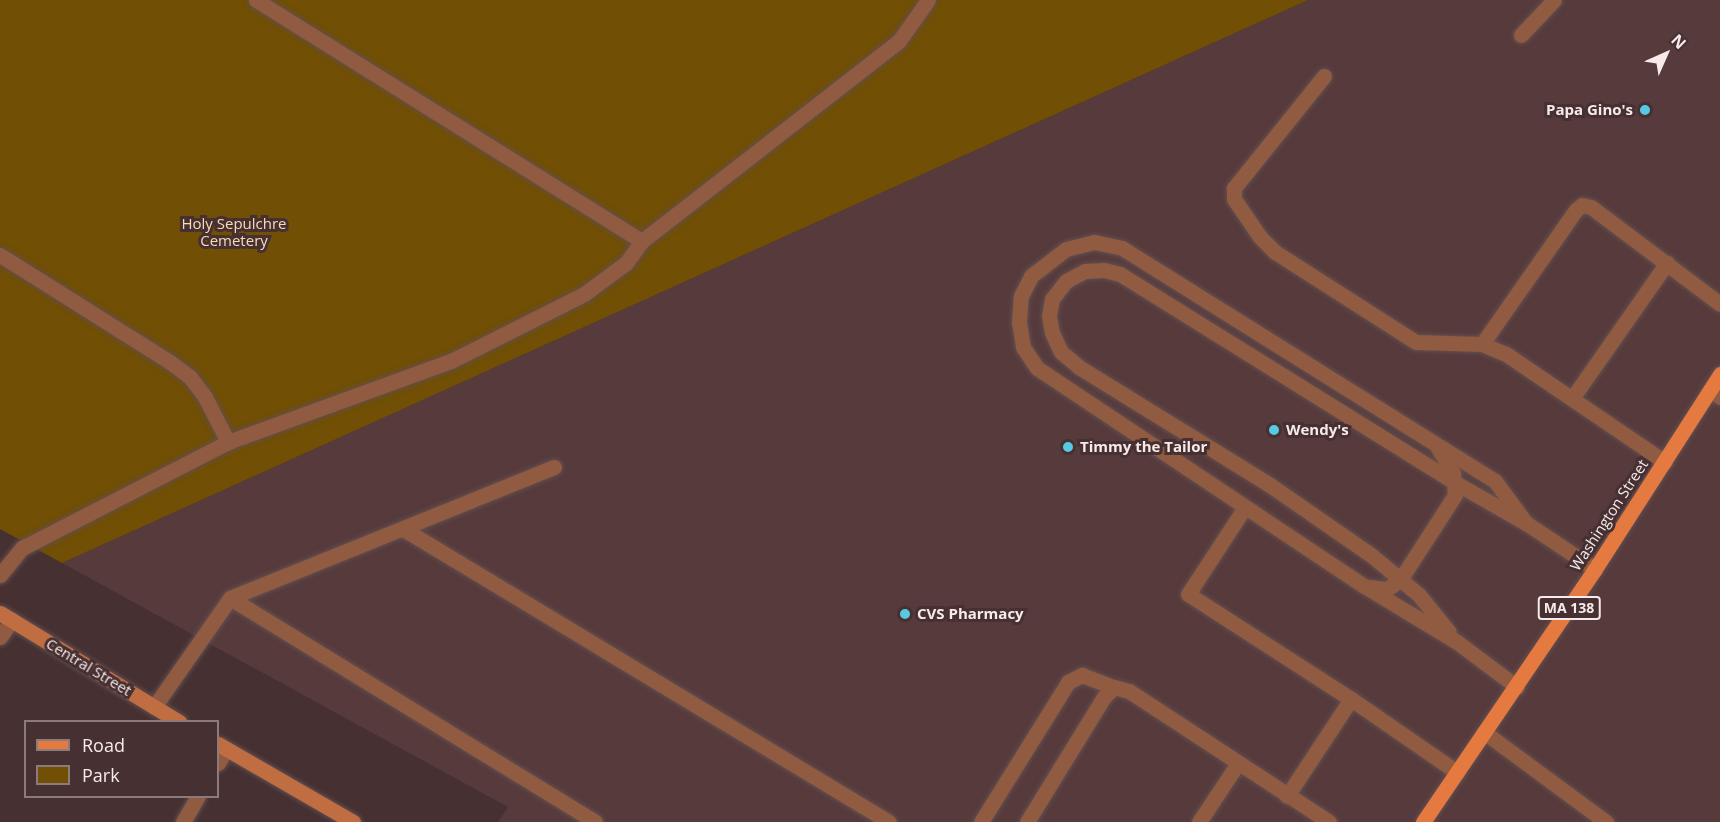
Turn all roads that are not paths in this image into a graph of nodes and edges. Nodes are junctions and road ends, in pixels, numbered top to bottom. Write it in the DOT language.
graph roads {
  1 [pos="256,0"];
  2 [pos="928,0"];
  3 [pos="1554,0"];
  4 [pos="1521,35"];
  5 [pos="1324,76"];
  6 [pos="642,242"];
  7 [pos="0,255"];
  8 [pos="1667,263"];
  9 [pos="1720,304"];
  10 [pos="1482,344"];
  11 [pos="1720,374"];
  12 [pos="1715,393"];
  13 [pos="1573,397"];
  14 [pos="228,442"];
  15 [pos="1433,442"];
  16 [pos="1665,462"];
  17 [pos="554,467"];
  18 [pos="1454,482"];
  19 [pos="1245,507"];
  20 [pos="1526,523"];
  21 [pos="405,530"];
  22 [pos="1595,569"];
  23 [pos="0,575"];
  24 [pos="1400,580"];
  25 [pos="1364,586"];
  26 [pos="230,598"];
  27 [pos="6,617"];
  28 [pos="0,637"];
  29 [pos="1457,642"];
  30 [pos="1114,687"];
  31 [pos="1517,687"];
  32 [pos="1352,699"];
  33 [pos="154,707"];
  34 [pos="176,720"];
  35 [pos="1484,732"];
  36 [pos="222,746"];
  37 [pos="1238,763"];
  38 [pos="1457,772"];
  39 [pos="1287,796"];
  40 [pos="197,798"];
  41 [pos="183,822"];
  42 [pos="353,822"];
  43 [pos="595,822"];
  44 [pos="889,822"];
  45 [pos="981,822"];
  46 [pos="1027,822"];
  47 [pos="1199,822"];
  48 [pos="1329,822"];
  49 [pos="1423,822"];
  50 [pos="1606,822"];
  1 -- 6 [label="street"];
  2 -- 6 [label="street"];
  3 -- 4 [label="street"];
  5 -- 10 [label="street"];
  6 -- 14 [label="street"];
  7 -- 14 [label="street"];
  8 -- 9 [label="street"];
  8 -- 10 [label="street"];
  8 -- 13 [label="street"];
  10 -- 13 [label="street"];
  11 -- 12 [label="main road, Washington Street / MA 138"];
  12 -- 16 [label="main road, Washington Street / MA 138"];
  13 -- 16 [label="street"];
  14 -- 23 [label="street"];
  15 -- 18 [label="street"];
  15 -- 19 [label="street"];
  15 -- 20 [label="street"];
  16 -- 22 [label="main road, Washington Street / MA 138"];
  17 -- 21 [label="street"];
  18 -- 20 [label="street"];
  18 -- 24 [label="street"];
  18 -- 24 [label="street"];
  19 -- 25 [label="street"];
  19 -- 32 [label="street"];
  20 -- 22 [label="street"];
  21 -- 26 [label="street"];
  21 -- 44 [label="street"];
  22 -- 31 [label="main road, Washington Street / MA 138"];
  24 -- 25 [label="street"];
  24 -- 29 [label="street"];
  25 -- 29 [label="street"];
  26 -- 33 [label="street"];
  26 -- 43 [label="street"];
  27 -- 28 [label="street"];
  27 -- 33 [label="main road, Central Street"];
  29 -- 31 [label="street"];
  30 -- 37 [label="street"];
  30 -- 45 [label="street"];
  30 -- 46 [label="street"];
  31 -- 35 [label="main road, Washington Street / MA 138"];
  32 -- 38 [label="street"];
  32 -- 39 [label="street"];
  33 -- 34 [label="main road, Central Street"];
  35 -- 38 [label="main road, Washington Street / MA 138"];
  35 -- 50 [label="street"];
  36 -- 42 [label="main road"];
  37 -- 39 [label="street"];
  37 -- 47 [label="street"];
  38 -- 49 [label="main road, Washington Street / MA 138"];
  39 -- 48 [label="street"];
  40 -- 41 [label="street"];
}
